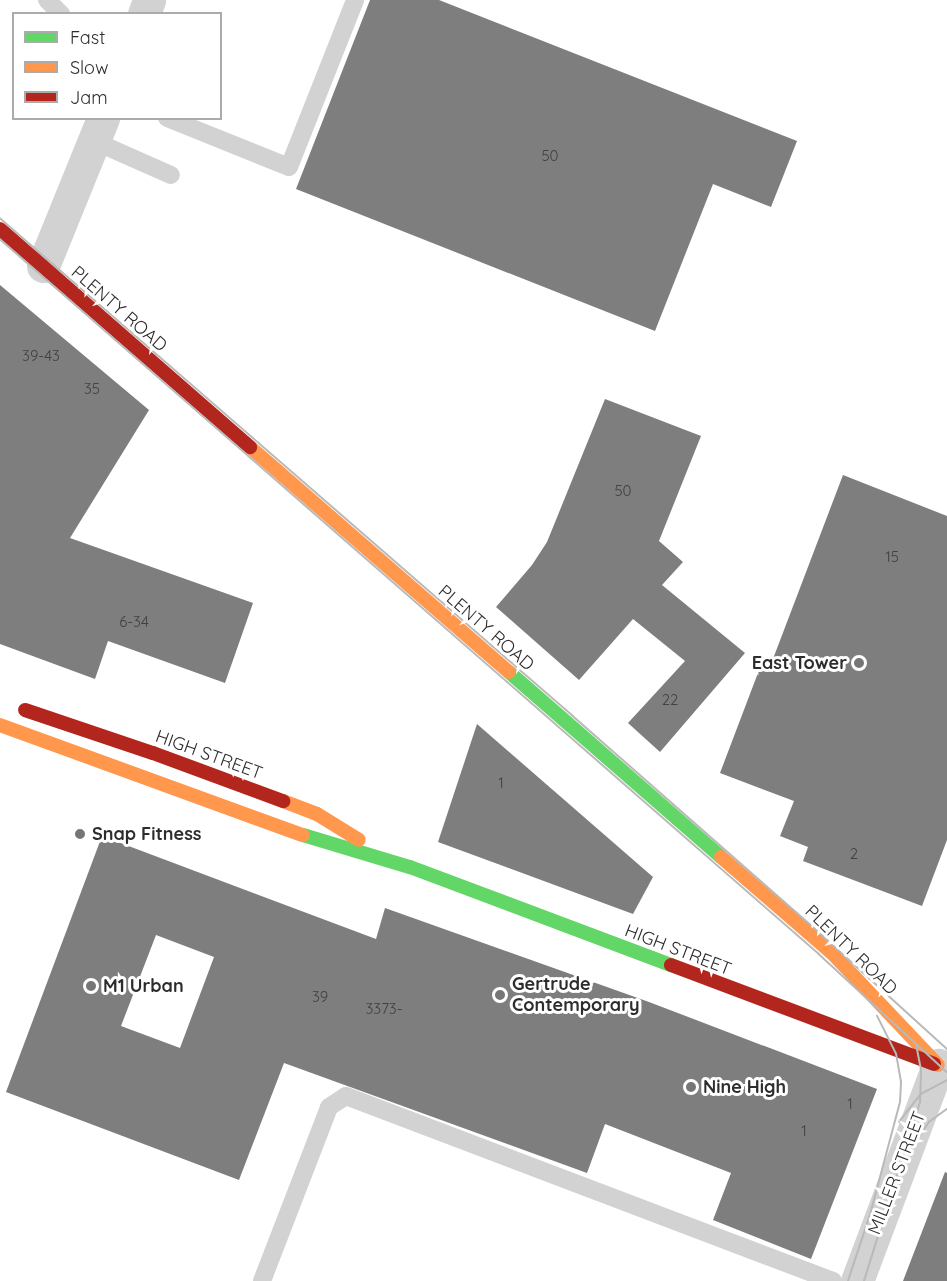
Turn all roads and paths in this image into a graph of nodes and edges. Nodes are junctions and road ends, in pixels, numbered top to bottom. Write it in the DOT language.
graph roads {
  1 [pos="47,0"];
  2 [pos="355,0"];
  3 [pos="59,12"];
  4 [pos="172,120"];
  5 [pos="98,130"];
  6 [pos="171,175"];
  7 [pos="0,228"];
  8 [pos="43,266"];
  9 [pos="11,706"];
  10 [pos="0,725"];
  11 [pos="153,753"];
  12 [pos="145,777"];
  13 [pos="396,862"];
  14 [pos="943,1060"];
  15 [pos="854,1280"];
  16 [pos="262,1281"];
  1 -- 3 [label="lane"];
  2 -- 4 [label="lane"];
  5 -- 6 [label="lane"];
  5 -- 8 [label="street"];
  7 -- 8 [label="main road, PLENTY ROAD"];
  8 -- 14 [label="main road, PLENTY ROAD"];
  9 -- 11 [label="main road, HIGH STREET"];
  10 -- 12 [label="main road, HIGH STREET"];
  11 -- 12 [label="main road"];
  11 -- 13 [label="main road, HIGH STREET"];
  12 -- 13 [label="main road, HIGH STREET"];
  13 -- 14 [label="main road, HIGH STREET"];
  14 -- 15 [label="street, MILLER STREET"];
  15 -- 16 [label="lane"];
}
